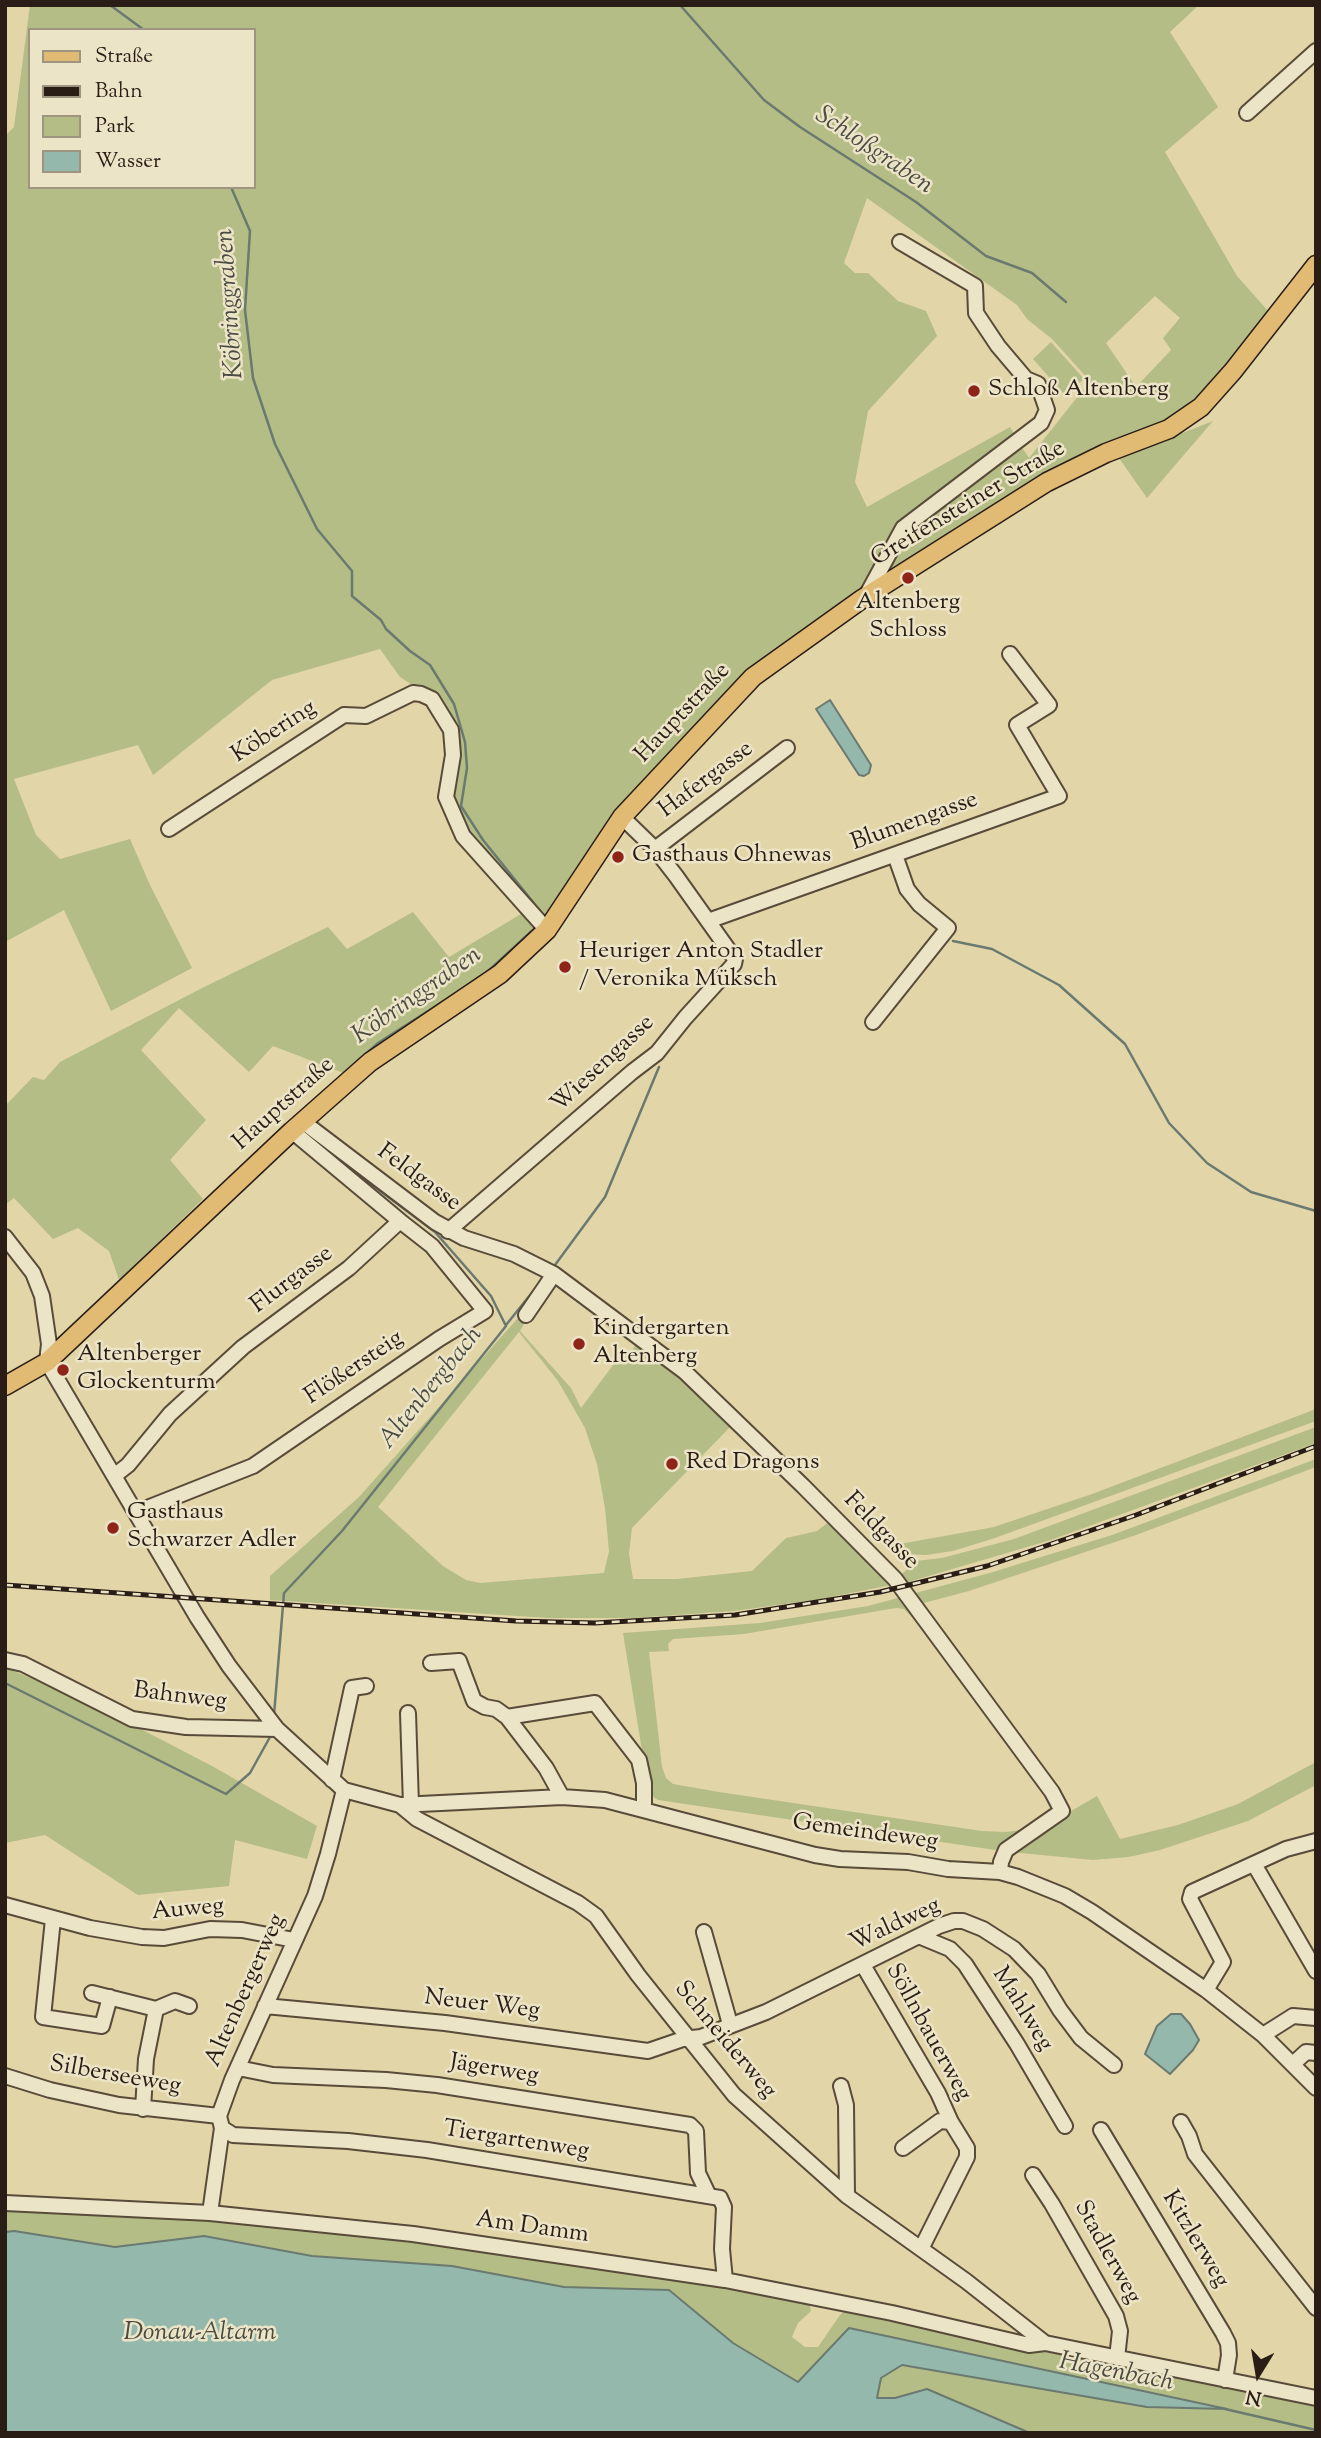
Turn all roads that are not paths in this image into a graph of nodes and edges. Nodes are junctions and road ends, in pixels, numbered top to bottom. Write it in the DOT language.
graph roads {
  1 [pos="1316,51"];
  2 [pos="1247,113"];
  3 [pos="900,242"];
  4 [pos="1316,265"];
  5 [pos="864,597"];
  6 [pos="1010,654"];
  7 [pos="787,748"];
  8 [pos="622,817"];
  9 [pos="169,829"];
  10 [pos="655,849"];
  11 [pos="895,855"];
  12 [pos="708,921"];
  13 [pos="547,930"];
  14 [pos="873,1022"];
  15 [pos="297,1126"];
  16 [pos="400,1221"];
  17 [pos="448,1231"];
  18 [pos="5,1237"];
  19 [pos="554,1273"];
  20 [pos="526,1315"];
  21 [pos="47,1362"];
  22 [pos="5,1386"];
  23 [pos="114,1476"];
  24 [pos="137,1512"];
  25 [pos="5,1660"];
  26 [pos="431,1663"];
  27 [pos="366,1686"];
  28 [pos="408,1713"];
  29 [pos="507,1717"];
  30 [pos="277,1729"];
  31 [pos="332,1780"];
  32 [pos="345,1790"];
  33 [pos="562,1797"];
  34 [pos="405,1805"];
  35 [pos="644,1810"];
  36 [pos="1316,1841"];
  37 [pos="1254,1864"];
  38 [pos="1000,1872"];
  39 [pos="5,1905"];
  40 [pos="53,1919"];
  41 [pos="704,1932"];
  42 [pos="921,1937"];
  43 [pos="293,1940"];
  44 [pos="863,1965"];
  45 [pos="1316,1971"];
  46 [pos="1206,1990"];
  47 [pos="92,1993"];
  48 [pos="110,1997"];
  49 [pos="189,2006"];
  50 [pos="265,2006"];
  51 [pos="156,2009"];
  52 [pos="1316,2018"];
  53 [pos="730,2024"];
  54 [pos="1264,2035"];
  55 [pos="690,2039"];
  56 [pos="1316,2053"];
  57 [pos="1293,2064"];
  58 [pos="1114,2065"];
  59 [pos="238,2068"];
  60 [pos="5,2077"];
  61 [pos="841,2086"];
  62 [pos="1316,2088"];
  63 [pos="143,2109"];
  64 [pos="220,2122"];
  65 [pos="951,2122"];
  66 [pos="1181,2122"];
  67 [pos="1065,2126"];
  68 [pos="1101,2130"];
  69 [pos="902,2148"];
  70 [pos="1033,2175"];
  71 [pos="709,2196"];
  72 [pos="847,2196"];
  73 [pos="5,2203"];
  74 [pos="210,2213"];
  75 [pos="921,2249"];
  76 [pos="725,2280"];
  77 [pos="1316,2308"];
  78 [pos="1045,2343"];
  79 [pos="1117,2358"];
  80 [pos="1225,2379"];
  81 [pos="1316,2398"];
  1 -- 2 [label="street"];
  3 -- 5 [label="street"];
  4 -- 5 [label="main road, Greifensteiner Straße"];
  5 -- 8 [label="main road, Hauptstraße"];
  6 -- 11 [label="street, Blumengasse"];
  7 -- 10 [label="street, Hafergasse"];
  8 -- 10 [label="street, Wiesengasse"];
  8 -- 13 [label="main road, Hauptstraße"];
  9 -- 13 [label="street, Köbering"];
  10 -- 12 [label="street, Wiesengasse"];
  11 -- 12 [label="street, Blumengasse"];
  11 -- 14 [label="street"];
  12 -- 17 [label="street, Wiesengasse"];
  13 -- 15 [label="main road, Hauptstraße"];
  15 -- 16 [label="street"];
  15 -- 17 [label="street, Feldgasse"];
  15 -- 21 [label="main road, Hauptstraße"];
  16 -- 23 [label="street, Flurgasse"];
  16 -- 24 [label="street, Flößersteig"];
  17 -- 19 [label="street, Feldgasse"];
  18 -- 21 [label="street"];
  19 -- 20 [label="street"];
  19 -- 38 [label="street, Feldgasse"];
  21 -- 22 [label="main road, Hauptstraße"];
  21 -- 23 [label="street"];
  23 -- 24 [label="street"];
  24 -- 30 [label="street"];
  25 -- 30 [label="street, Bahnweg"];
  26 -- 29 [label="street"];
  27 -- 31 [label="street"];
  28 -- 34 [label="street"];
  29 -- 33 [label="street"];
  29 -- 35 [label="street"];
  30 -- 31 [label="street"];
  31 -- 32 [label="street"];
  32 -- 34 [label="street, Gemeindeweg"];
  32 -- 43 [label="street, Altenbergerweg"];
  33 -- 34 [label="street, Gemeindeweg"];
  33 -- 35 [label="street, Gemeindeweg"];
  34 -- 55 [label="street, Schneiderweg"];
  35 -- 38 [label="street, Gemeindeweg"];
  36 -- 37 [label="street"];
  37 -- 45 [label="street"];
  37 -- 46 [label="street"];
  38 -- 46 [label="street, Gemeindeweg"];
  39 -- 40 [label="street, Auweg"];
  40 -- 43 [label="street, Auweg"];
  40 -- 48 [label="street"];
  41 -- 53 [label="street"];
  42 -- 44 [label="street, Waldweg"];
  42 -- 58 [label="street, Waldweg"];
  42 -- 67 [label="street, Mahlweg"];
  43 -- 50 [label="street, Altenbergerweg"];
  44 -- 53 [label="street, Waldweg"];
  44 -- 65 [label="street, Söllnbauerweg"];
  46 -- 54 [label="street, Gemeindeweg"];
  47 -- 48 [label="street"];
  48 -- 51 [label="street"];
  49 -- 51 [label="street"];
  50 -- 55 [label="street, Neuer Weg"];
  50 -- 59 [label="street, Altenbergerweg"];
  51 -- 63 [label="street"];
  52 -- 54 [label="street"];
  53 -- 55 [label="street, Waldweg"];
  54 -- 57 [label="street, Gemeindeweg"];
  55 -- 72 [label="street, Schneiderweg"];
  56 -- 57 [label="street"];
  57 -- 62 [label="street, Gemeindeweg"];
  59 -- 64 [label="street, Altenbergerweg"];
  59 -- 71 [label="street, Jägerweg"];
  60 -- 63 [label="street, Silberseeweg"];
  61 -- 72 [label="street"];
  63 -- 64 [label="street, Silberseeweg"];
  64 -- 71 [label="street, Tiergartenweg"];
  64 -- 74 [label="street, Altenbergerweg"];
  65 -- 69 [label="street"];
  65 -- 75 [label="street, Söllnbauerweg"];
  66 -- 77 [label="street"];
  68 -- 80 [label="street, Kitzlerweg"];
  70 -- 79 [label="street, Stadlerweg"];
  71 -- 76 [label="street"];
  72 -- 75 [label="street, Schneiderweg"];
  73 -- 74 [label="street, Am Damm"];
  74 -- 76 [label="street, Am Damm"];
  75 -- 78 [label="street, Schneiderweg"];
  76 -- 78 [label="street, Am Damm"];
  78 -- 79 [label="street, Am Damm"];
  79 -- 80 [label="street, Am Damm"];
  80 -- 81 [label="street, Am Damm"];
}
